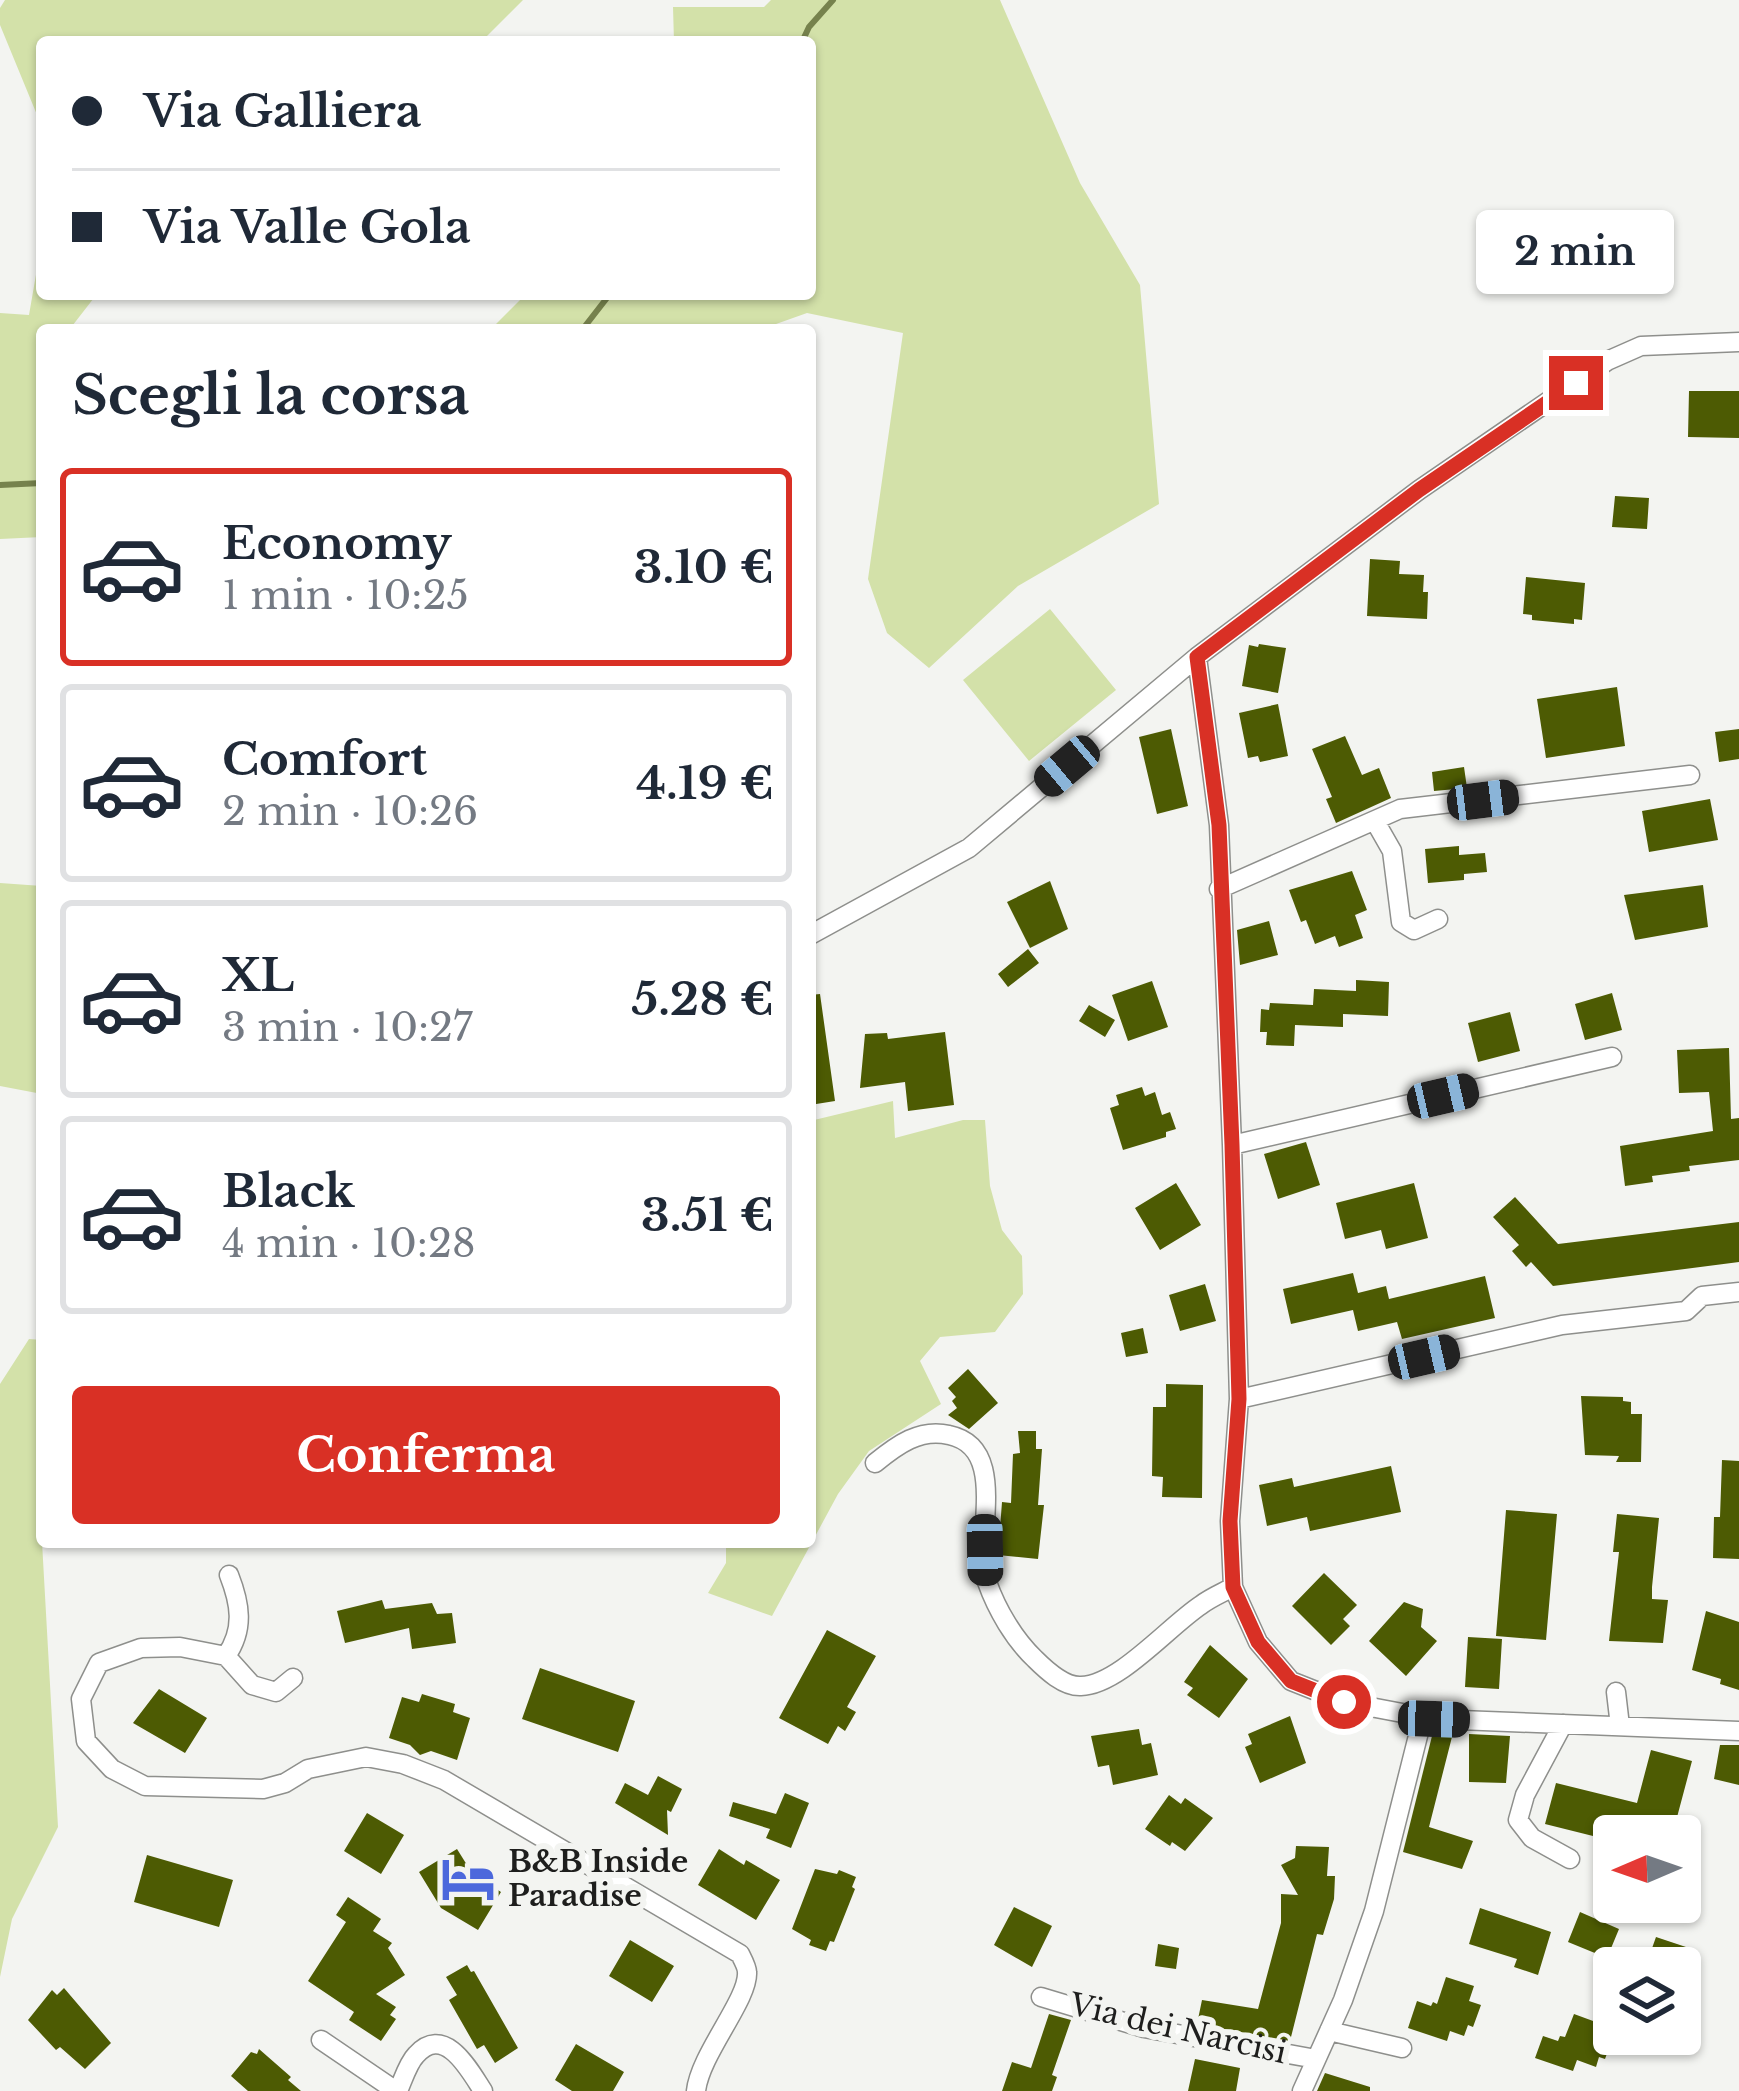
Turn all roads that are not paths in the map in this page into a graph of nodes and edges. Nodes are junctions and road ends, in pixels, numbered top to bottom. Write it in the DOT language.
graph roads {
  1 [pos="1739,342"];
  2 [pos="1197,657"];
  3 [pos="1690,775"];
  4 [pos="1376,823"];
  5 [pos="1219,889"];
  6 [pos="1438,919"];
  7 [pos="816,932"];
  8 [pos="1612,1057"];
  9 [pos="1232,1145"];
  10 [pos="1739,1292"];
  11 [pos="1239,1399"];
  12 [pos="875,1462"];
  13 [pos="229,1575"];
  14 [pos="1233,1587"];
  15 [pos="226,1656"];
  16 [pos="293,1678"];
  17 [pos="1616,1692"];
  18 [pos="1423,1716"];
  19 [pos="1563,1724"];
  20 [pos="1620,1726"];
  21 [pos="1739,1731"];
  22 [pos="1570,1859"];
  23 [pos="1041,1997"];
  24 [pos="1329,2031"];
  25 [pos="321,2040"];
  26 [pos="1402,2048"];
  27 [pos="1316,2059"];
  28 [pos="397,2091"];
  29 [pos="483,2091"];
  30 [pos="695,2091"];
  31 [pos="1302,2091"];
  1 -- 2 [label="street"];
  2 -- 5 [label="street"];
  2 -- 7 [label="street"];
  3 -- 4 [label="street"];
  4 -- 5 [label="street"];
  4 -- 6 [label="street"];
  5 -- 9 [label="street"];
  8 -- 9 [label="street"];
  9 -- 11 [label="street"];
  10 -- 11 [label="street"];
  11 -- 14 [label="street"];
  12 -- 14 [label="street"];
  13 -- 15 [label="street"];
  14 -- 18 [label="street"];
  15 -- 16 [label="street"];
  15 -- 30 [label="street"];
  17 -- 20 [label="street"];
  18 -- 19 [label="street"];
  18 -- 24 [label="street"];
  19 -- 20 [label="street"];
  19 -- 22 [label="street"];
  20 -- 21 [label="street"];
  23 -- 27 [label="street, Via dei Narcisi"];
  24 -- 26 [label="street"];
  24 -- 27 [label="street"];
  25 -- 28 [label="street"];
  27 -- 31 [label="street"];
  28 -- 29 [label="street"];
}
